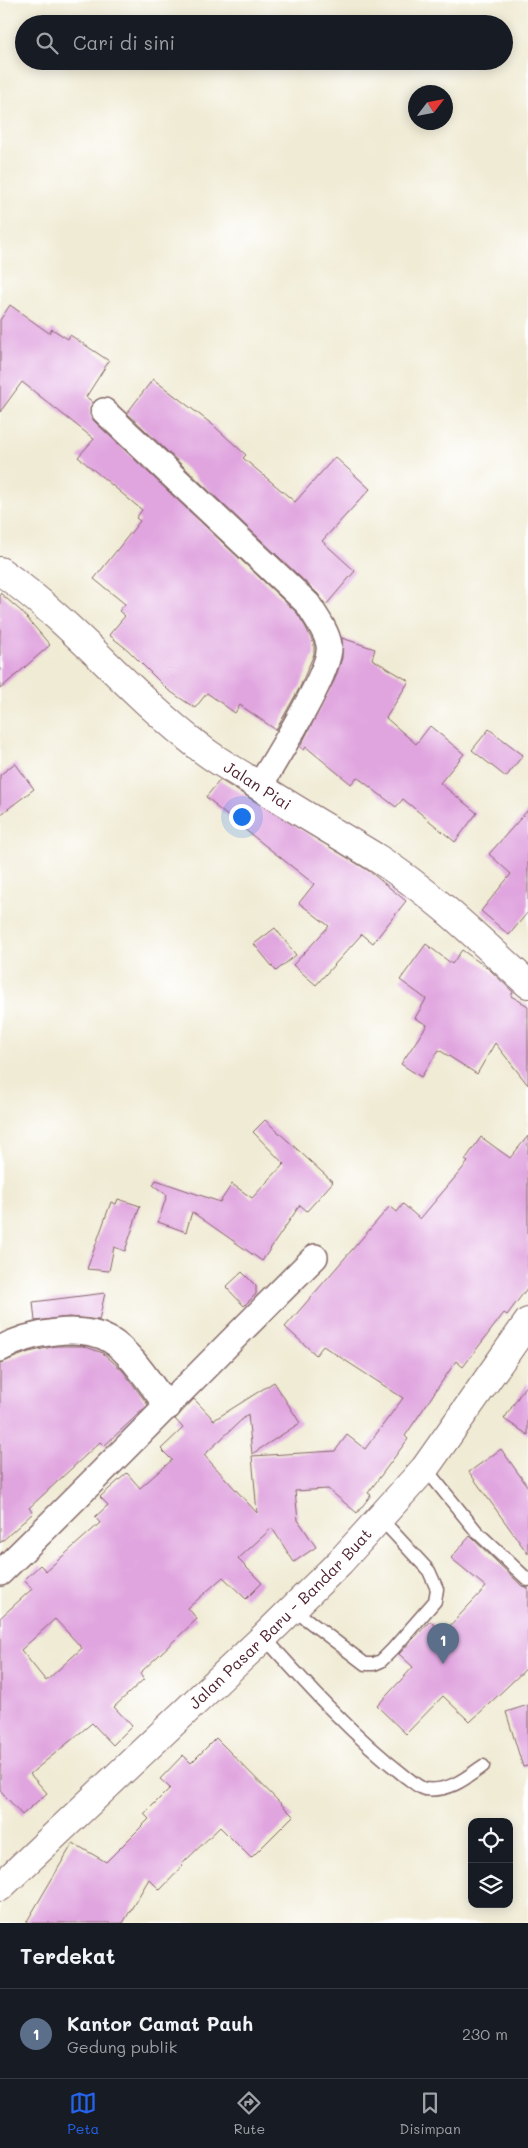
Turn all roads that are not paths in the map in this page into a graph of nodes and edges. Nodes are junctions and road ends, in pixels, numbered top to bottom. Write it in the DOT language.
graph roads {
  1 [pos="104,411"];
  2 [pos="0,572"];
  3 [pos="259,787"];
  4 [pos="528,984"];
  5 [pos="315,1257"];
  6 [pos="528,1322"];
  7 [pos="0,1349"];
  8 [pos="168,1407"];
  9 [pos="425,1468"];
  10 [pos="380,1518"];
  11 [pos="0,1573"];
  12 [pos="528,1580"];
  13 [pos="293,1609"];
  14 [pos="264,1637"];
  15 [pos="483,1766"];
  16 [pos="0,1887"];
  1 -- 3 [label="street"];
  2 -- 3 [label="street, Jalan Piai"];
  3 -- 4 [label="street, Jalan Piai"];
  5 -- 8 [label="street"];
  6 -- 9 [label="street, Jalan Pasar Baru - Bandar Buat"];
  7 -- 8 [label="street"];
  8 -- 11 [label="street"];
  9 -- 10 [label="street, Jalan Pasar Baru - Bandar Buat"];
  9 -- 12 [label="lane"];
  10 -- 13 [label="street, Jalan Pasar Baru - Bandar Buat"];
  10 -- 13 [label="lane"];
  13 -- 14 [label="street, Jalan Pasar Baru - Bandar Buat"];
  14 -- 15 [label="lane"];
  14 -- 16 [label="street, Jalan Pasar Baru - Bandar Buat"];
}
